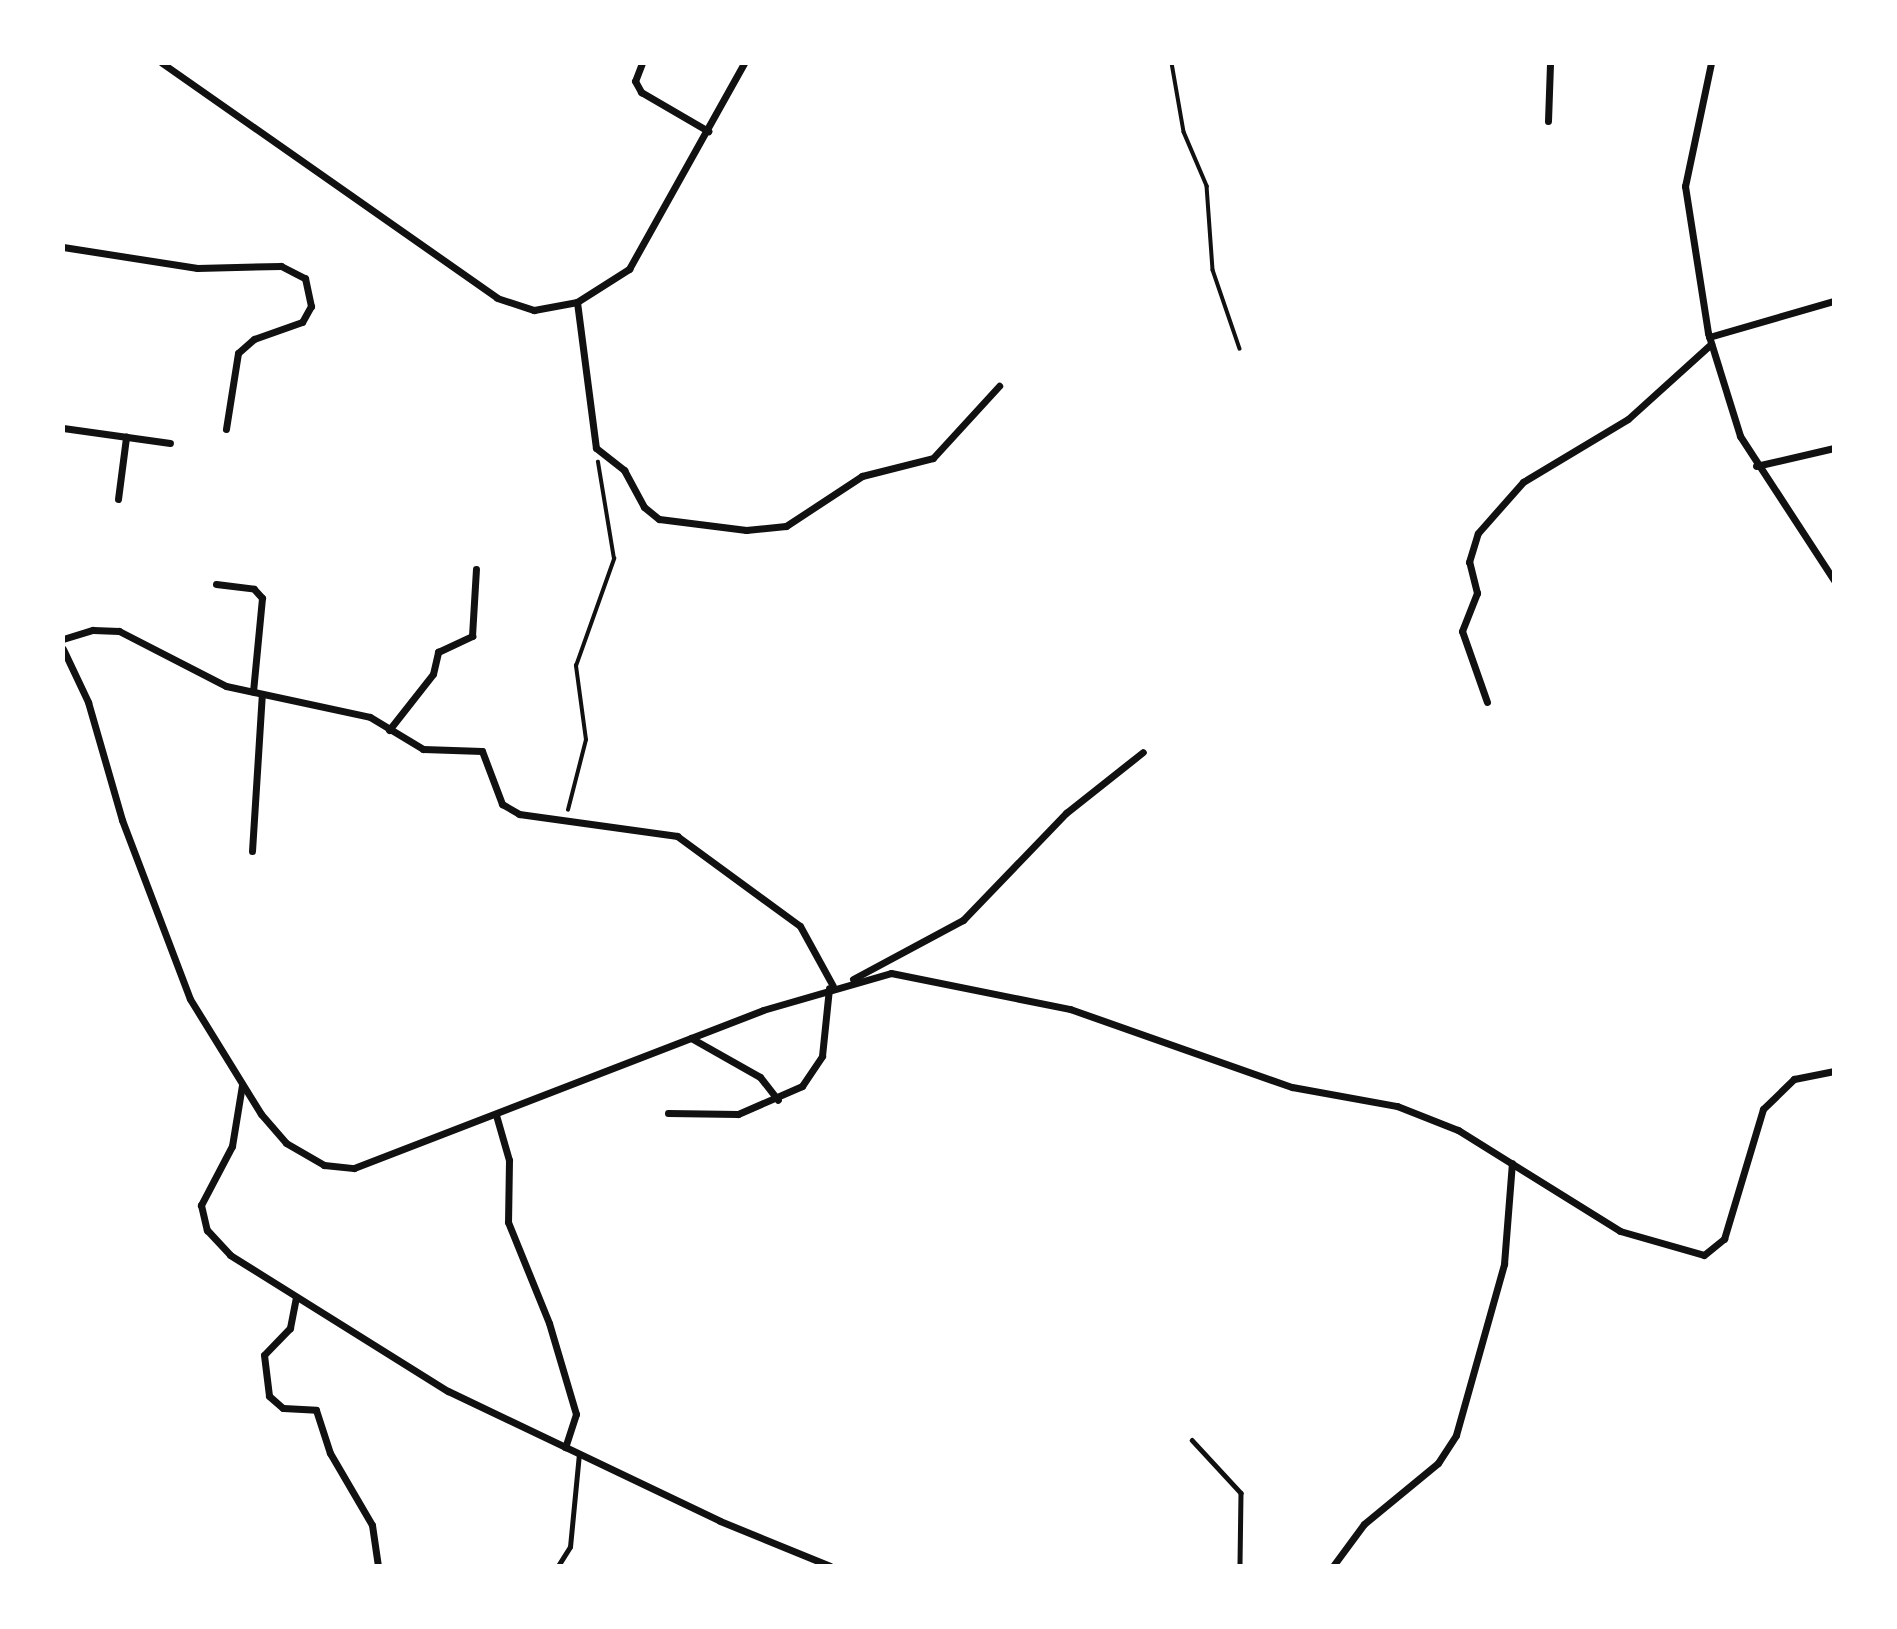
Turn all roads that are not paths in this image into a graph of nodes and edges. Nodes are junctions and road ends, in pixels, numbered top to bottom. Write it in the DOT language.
graph roads {
  1 [pos="162,63"];
  2 [pos="179,63"];
  3 [pos="642,63"];
  4 [pos="744,63"];
  5 [pos="1550,63"];
  6 [pos="1711,63"];
  7 [pos="176,72"];
  8 [pos="1548,121"];
  9 [pos="708,131"];
  10 [pos="63,247"];
  11 [pos="1834,300"];
  12 [pos="577,302"];
  13 [pos="1710,340"];
  14 [pos="999,386"];
  15 [pos="63,428"];
  16 [pos="226,429"];
  17 [pos="126,437"];
  18 [pos="170,443"];
  19 [pos="1834,448"];
  20 [pos="1756,466"];
  21 [pos="118,499"];
  22 [pos="477,569"];
  23 [pos="1834,580"];
  24 [pos="216,583"];
  25 [pos="63,639"];
  26 [pos="63,649"];
  27 [pos="253,692"];
  28 [pos="262,694"];
  29 [pos="1487,702"];
  30 [pos="389,730"];
  31 [pos="1143,752"];
  32 [pos="252,852"];
  33 [pos="850,981"];
  34 [pos="831,987"];
  35 [pos="691,1038"];
  36 [pos="1834,1071"];
  37 [pos="242,1084"];
  38 [pos="778,1100"];
  39 [pos="668,1113"];
  40 [pos="496,1115"];
  41 [pos="1512,1163"];
  42 [pos="296,1297"];
  43 [pos="1192,1440"];
  44 [pos="565,1447"];
  45 [pos="579,1454"];
  46 [pos="378,1566"];
  47 [pos="558,1566"];
  48 [pos="830,1566"];
  49 [pos="1240,1566"];
  50 [pos="1333,1566"];
  1 -- 7 [label="street"];
  2 -- 7 [label="street"];
  3 -- 9 [label="street"];
  4 -- 9 [label="street"];
  5 -- 8 [label="street"];
  6 -- 13 [label="street"];
  7 -- 12 [label="street"];
  9 -- 12 [label="street"];
  10 -- 16 [label="street"];
  11 -- 13 [label="street"];
  12 -- 14 [label="street"];
  13 -- 20 [label="street"];
  13 -- 29 [label="street"];
  15 -- 17 [label="street"];
  17 -- 18 [label="street"];
  17 -- 21 [label="street"];
  19 -- 20 [label="street"];
  20 -- 23 [label="street"];
  22 -- 30 [label="street"];
  24 -- 27 [label="street"];
  25 -- 27 [label="street"];
  26 -- 37 [label="street"];
  27 -- 28 [label="street"];
  28 -- 30 [label="street"];
  28 -- 32 [label="street"];
  30 -- 34 [label="street"];
  31 -- 33 [label="street"];
  33 -- 34 [label="street"];
  33 -- 41 [label="street"];
  34 -- 35 [label="street"];
  34 -- 38 [label="street"];
  35 -- 38 [label="street"];
  35 -- 40 [label="street"];
  36 -- 41 [label="street"];
  37 -- 40 [label="street"];
  37 -- 42 [label="street"];
  38 -- 39 [label="street"];
  40 -- 44 [label="street"];
  41 -- 50 [label="street"];
  42 -- 44 [label="street"];
  42 -- 46 [label="street"];
  43 -- 49 [label="lane"];
  44 -- 45 [label="street"];
  45 -- 47 [label="lane"];
  45 -- 48 [label="street"];
}
